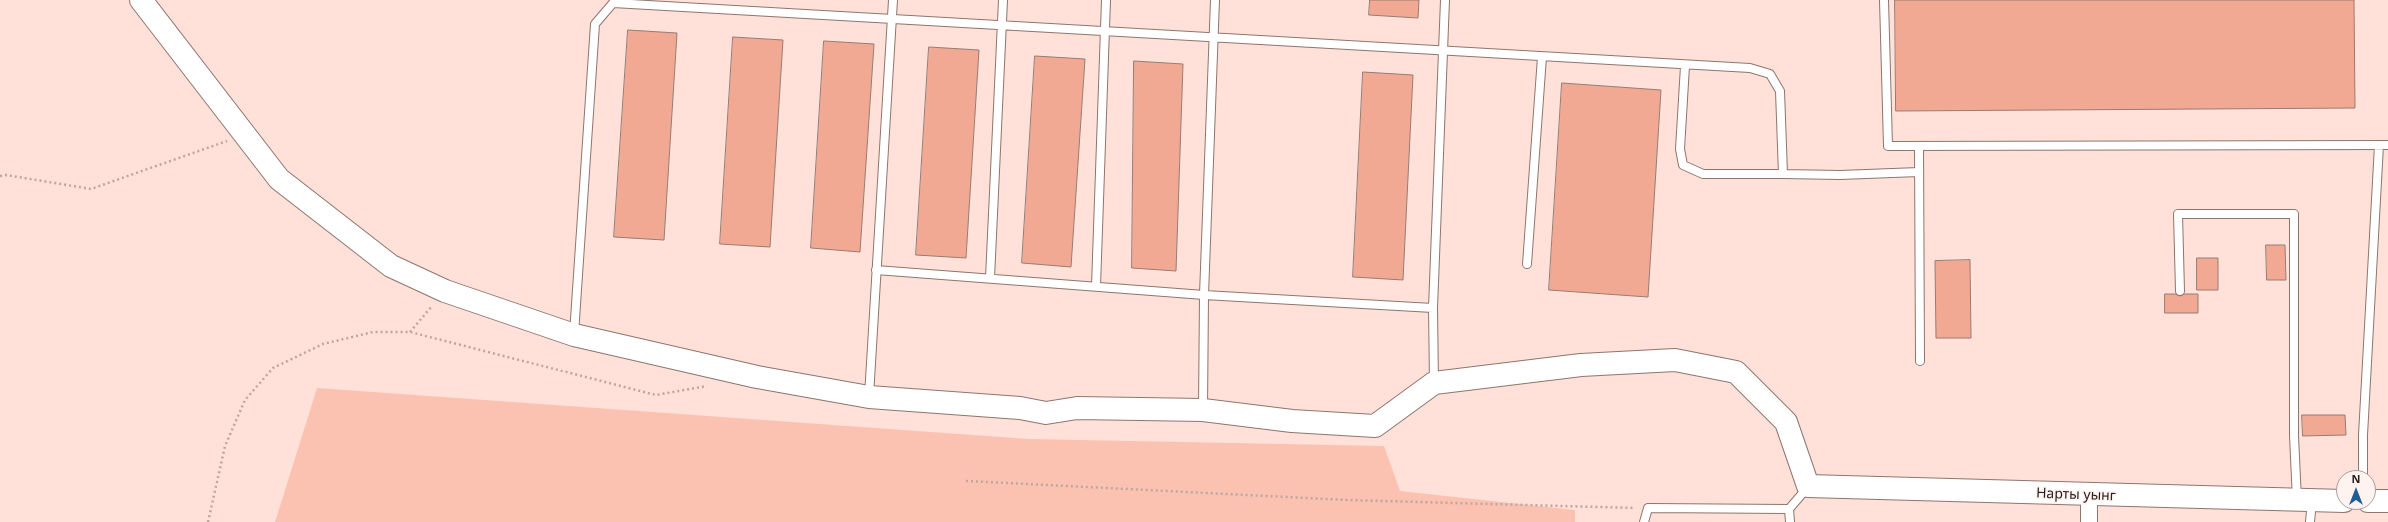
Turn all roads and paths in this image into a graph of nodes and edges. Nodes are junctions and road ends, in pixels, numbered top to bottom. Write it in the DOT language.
graph roads {
  1 [pos="141,0"];
  2 [pos="893,0"];
  3 [pos="1003,0"];
  4 [pos="1106,0"];
  5 [pos="1216,0"];
  6 [pos="1445,0"];
  7 [pos="1884,0"];
  8 [pos="892,17"];
  9 [pos="1002,25"];
  10 [pos="1104,31"];
  11 [pos="1214,37"];
  12 [pos="1442,50"];
  13 [pos="1542,57"];
  14 [pos="1685,66"];
  15 [pos="245,135"];
  16 [pos="2379,145"];
  17 [pos="2388,145"];
  18 [pos="1919,146"];
  19 [pos="1919,172"];
  20 [pos="1783,174"];
  21 [pos="0,176"];
  22 [pos="1527,264"];
  23 [pos="876,270"];
  24 [pos="990,278"];
  25 [pos="1096,286"];
  26 [pos="444,291"];
  27 [pos="2180,291"];
  28 [pos="1204,295"];
  29 [pos="1433,308"];
  30 [pos="410,332"];
  31 [pos="574,335"];
  32 [pos="1920,361"];
  33 [pos="1434,383"];
  34 [pos="711,385"];
  35 [pos="869,397"];
  36 [pos="1203,410"];
  37 [pos="2363,470"];
  38 [pos="966,481"];
  39 [pos="1808,486"];
  40 [pos="2089,495"];
  41 [pos="2304,500"];
  42 [pos="2336,501"];
  43 [pos="2376,501"];
  44 [pos="2388,501"];
  45 [pos="1648,508"];
  46 [pos="1789,509"];
  47 [pos="208,522"];
  48 [pos="1644,522"];
  49 [pos="1790,522"];
  50 [pos="2089,522"];
  51 [pos="2310,522"];
  1 -- 15 [label="street"];
  2 -- 8 [label="lane"];
  3 -- 9 [label="lane"];
  4 -- 10 [label="lane"];
  5 -- 11 [label="lane"];
  6 -- 12 [label="lane"];
  7 -- 18 [label="lane"];
  8 -- 9 [label="lane"];
  8 -- 23 [label="lane"];
  8 -- 31 [label="lane"];
  9 -- 10 [label="lane"];
  9 -- 24 [label="lane"];
  10 -- 11 [label="lane"];
  10 -- 25 [label="lane"];
  11 -- 12 [label="lane"];
  11 -- 28 [label="lane"];
  12 -- 13 [label="lane"];
  12 -- 29 [label="lane"];
  13 -- 14 [label="lane"];
  13 -- 22 [label="lane"];
  14 -- 20 [label="lane"];
  14 -- 20 [label="lane"];
  15 -- 21 [label="path"];
  15 -- 26 [label="street"];
  16 -- 17 [label="lane"];
  16 -- 18 [label="lane"];
  16 -- 37 [label="lane"];
  18 -- 19 [label="lane"];
  19 -- 20 [label="lane"];
  19 -- 32 [label="lane"];
  23 -- 24 [label="lane"];
  23 -- 35 [label="lane"];
  24 -- 25 [label="lane"];
  25 -- 28 [label="lane"];
  26 -- 30 [label="path"];
  26 -- 31 [label="street"];
  27 -- 41 [label="lane"];
  28 -- 29 [label="lane"];
  28 -- 36 [label="lane"];
  29 -- 33 [label="lane"];
  30 -- 34 [label="path"];
  30 -- 47 [label="path"];
  31 -- 35 [label="street"];
  33 -- 36 [label="street"];
  33 -- 39 [label="street"];
  35 -- 36 [label="street"];
  38 -- 45 [label="path"];
  39 -- 40 [label="street, Нарты уынг"];
  39 -- 46 [label="lane"];
  40 -- 41 [label="street, Нарты уынг"];
  40 -- 50 [label="street"];
  41 -- 42 [label="street, Нарты уынг"];
  41 -- 51 [label="lane"];
  43 -- 44 [label="street"];
  45 -- 46 [label="lane"];
  45 -- 48 [label="lane"];
  46 -- 49 [label="lane"];
}
